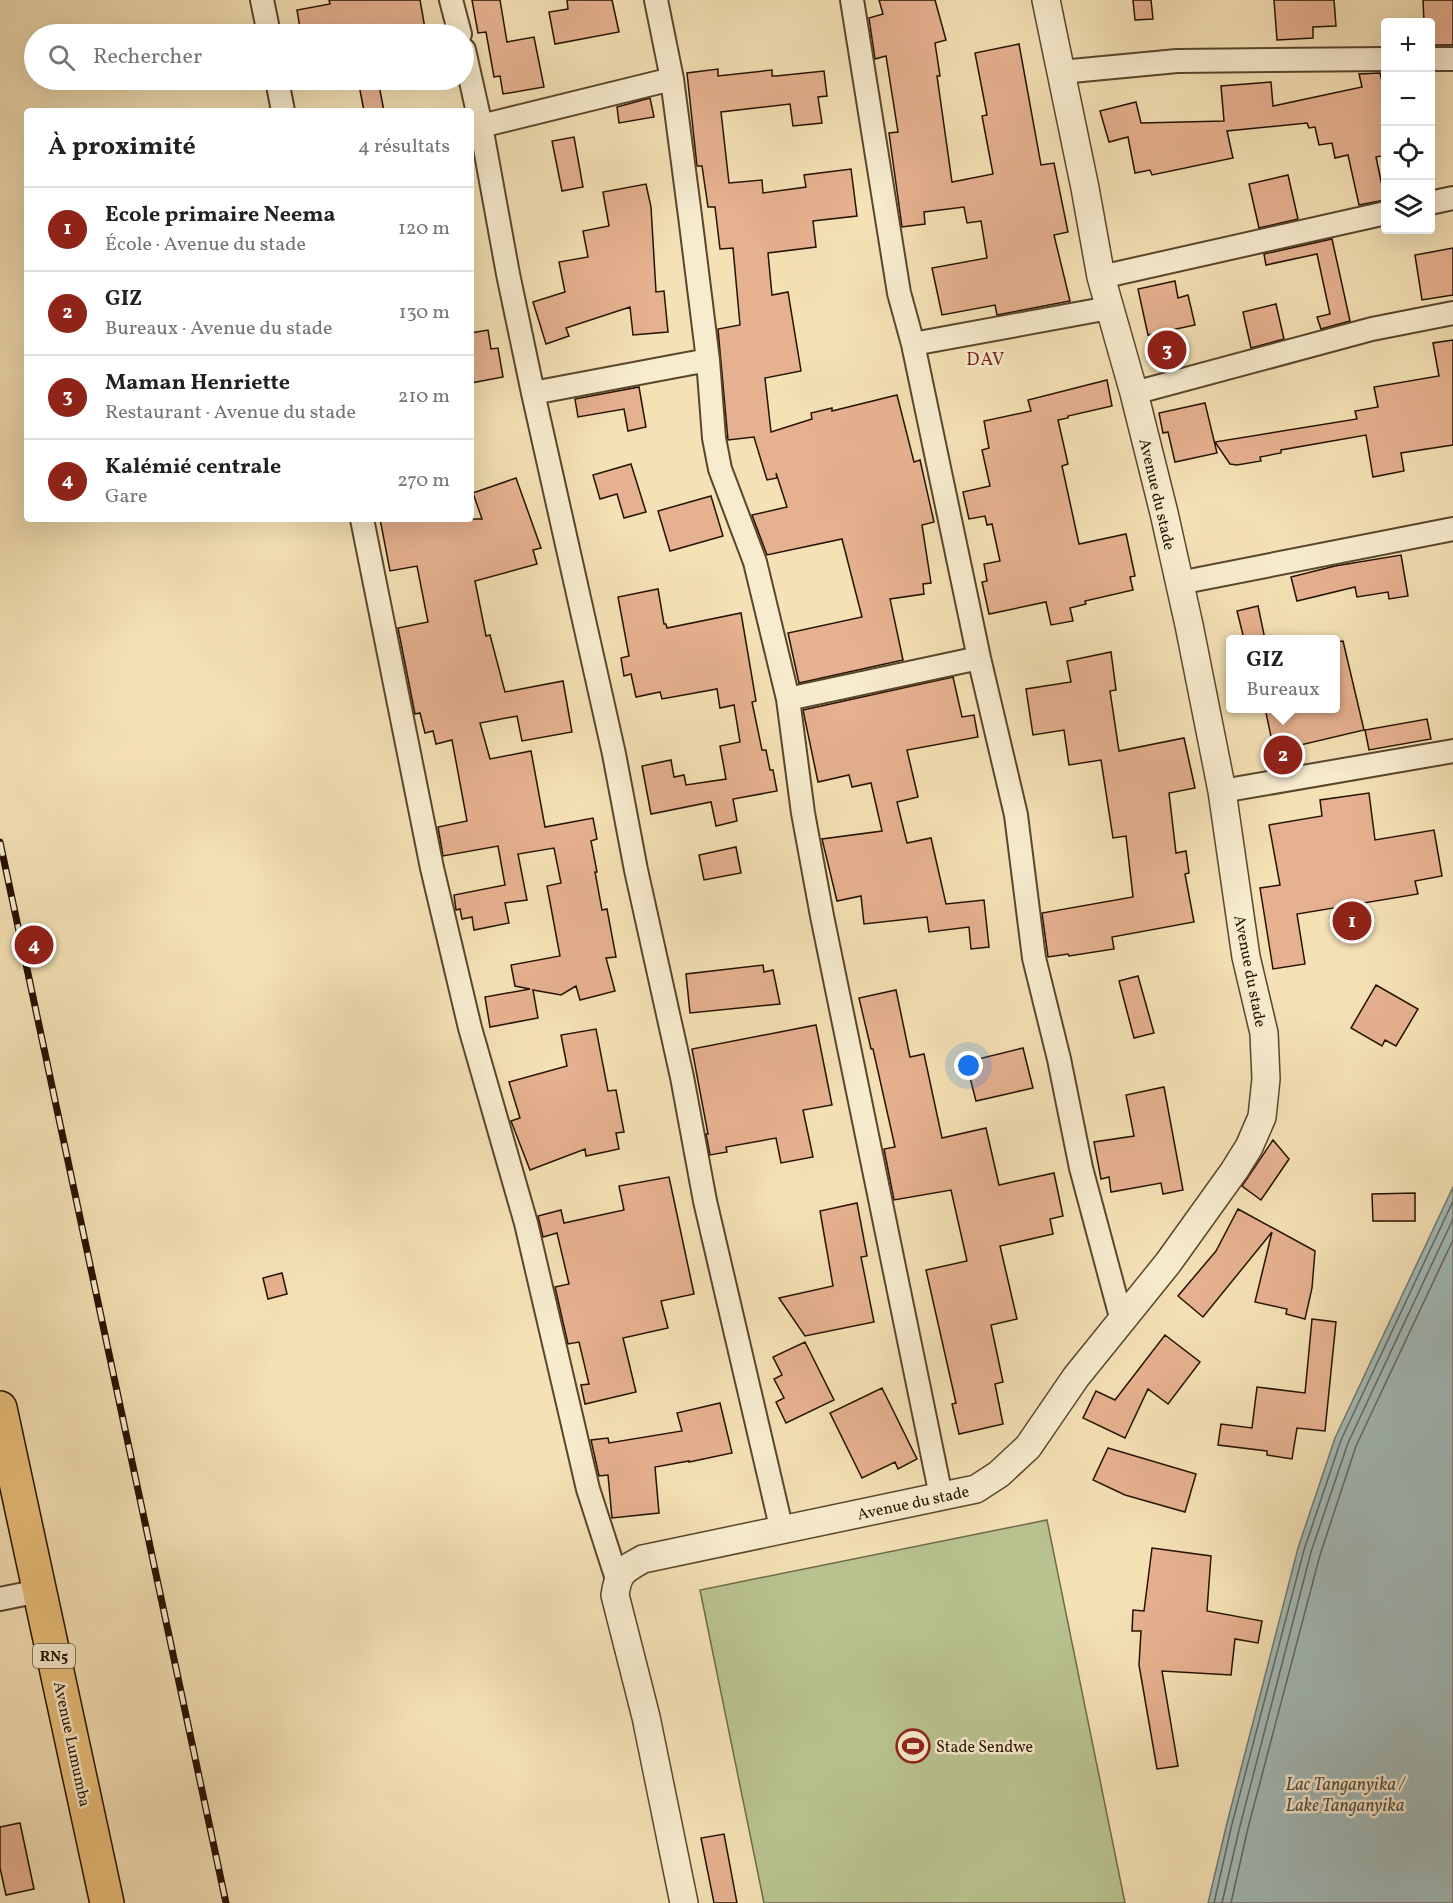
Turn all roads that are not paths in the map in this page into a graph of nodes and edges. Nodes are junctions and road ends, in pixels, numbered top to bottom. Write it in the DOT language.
graph roads {
  1 [pos="262,0"];
  2 [pos="451,0"];
  3 [pos="656,0"];
  4 [pos="852,0"];
  5 [pos="1046,0"];
  6 [pos="267,24"];
  7 [pos="457,24"];
  8 [pos="1381,59"];
  9 [pos="1435,59"];
  10 [pos="1453,59"];
  11 [pos="1061,72"];
  12 [pos="672,79"];
  13 [pos="279,90"];
  14 [pos="473,90"];
  15 [pos="282,108"];
  16 [pos="482,126"];
  17 [pos="1453,198"];
  18 [pos="1435,202"];
  19 [pos="1381,214"];
  20 [pos="1101,277"];
  21 [pos="1109,308"];
  22 [pos="1453,313"];
  23 [pos="913,344"];
  24 [pos="708,360"];
  25 [pos="532,393"];
  26 [pos="1134,393"];
  27 [pos="363,522"];
  28 [pos="1453,529"];
  29 [pos="1179,583"];
  30 [pos="979,658"];
  31 [pos="788,699"];
  32 [pos="1453,751"];
  33 [pos="1222,791"];
  34 [pos="1122,1320"];
  35 [pos="0,1408"];
  36 [pos="941,1496"];
  37 [pos="782,1531"];
  38 [pos="617,1579"];
  39 [pos="39,1591"];
  40 [pos="0,1599"];
  41 [pos="107,1903"];
  42 [pos="684,1903"];
  1 -- 6 [label="street"];
  2 -- 7 [label="street"];
  3 -- 12 [label="street"];
  4 -- 23 [label="street"];
  5 -- 11 [label="street, Avenue du stade"];
  8 -- 11 [label="street"];
  9 -- 10 [label="street"];
  11 -- 20 [label="street, Avenue du stade"];
  12 -- 16 [label="street"];
  12 -- 24 [label="street"];
  13 -- 15 [label="street"];
  14 -- 16 [label="street"];
  16 -- 25 [label="street"];
  17 -- 18 [label="street"];
  19 -- 20 [label="street"];
  20 -- 21 [label="street, Avenue du stade"];
  21 -- 23 [label="street"];
  21 -- 26 [label="street, Avenue du stade"];
  22 -- 26 [label="street"];
  23 -- 30 [label="street"];
  24 -- 25 [label="street"];
  24 -- 31 [label="street"];
  25 -- 37 [label="street"];
  26 -- 29 [label="street, Avenue du stade"];
  27 -- 38 [label="street"];
  28 -- 29 [label="street"];
  29 -- 33 [label="street, Avenue du stade"];
  30 -- 31 [label="street"];
  30 -- 34 [label="street"];
  31 -- 36 [label="street"];
  32 -- 33 [label="street"];
  33 -- 34 [label="street, Avenue du stade"];
  34 -- 36 [label="street, Avenue du stade"];
  35 -- 39 [label="highway, Avenue Lumumba / RN5"];
  36 -- 37 [label="street, Avenue du stade"];
  37 -- 38 [label="street, Avenue du stade"];
  38 -- 42 [label="street"];
  39 -- 40 [label="street"];
  39 -- 41 [label="highway, Avenue Lumumba / RN5"];
}
